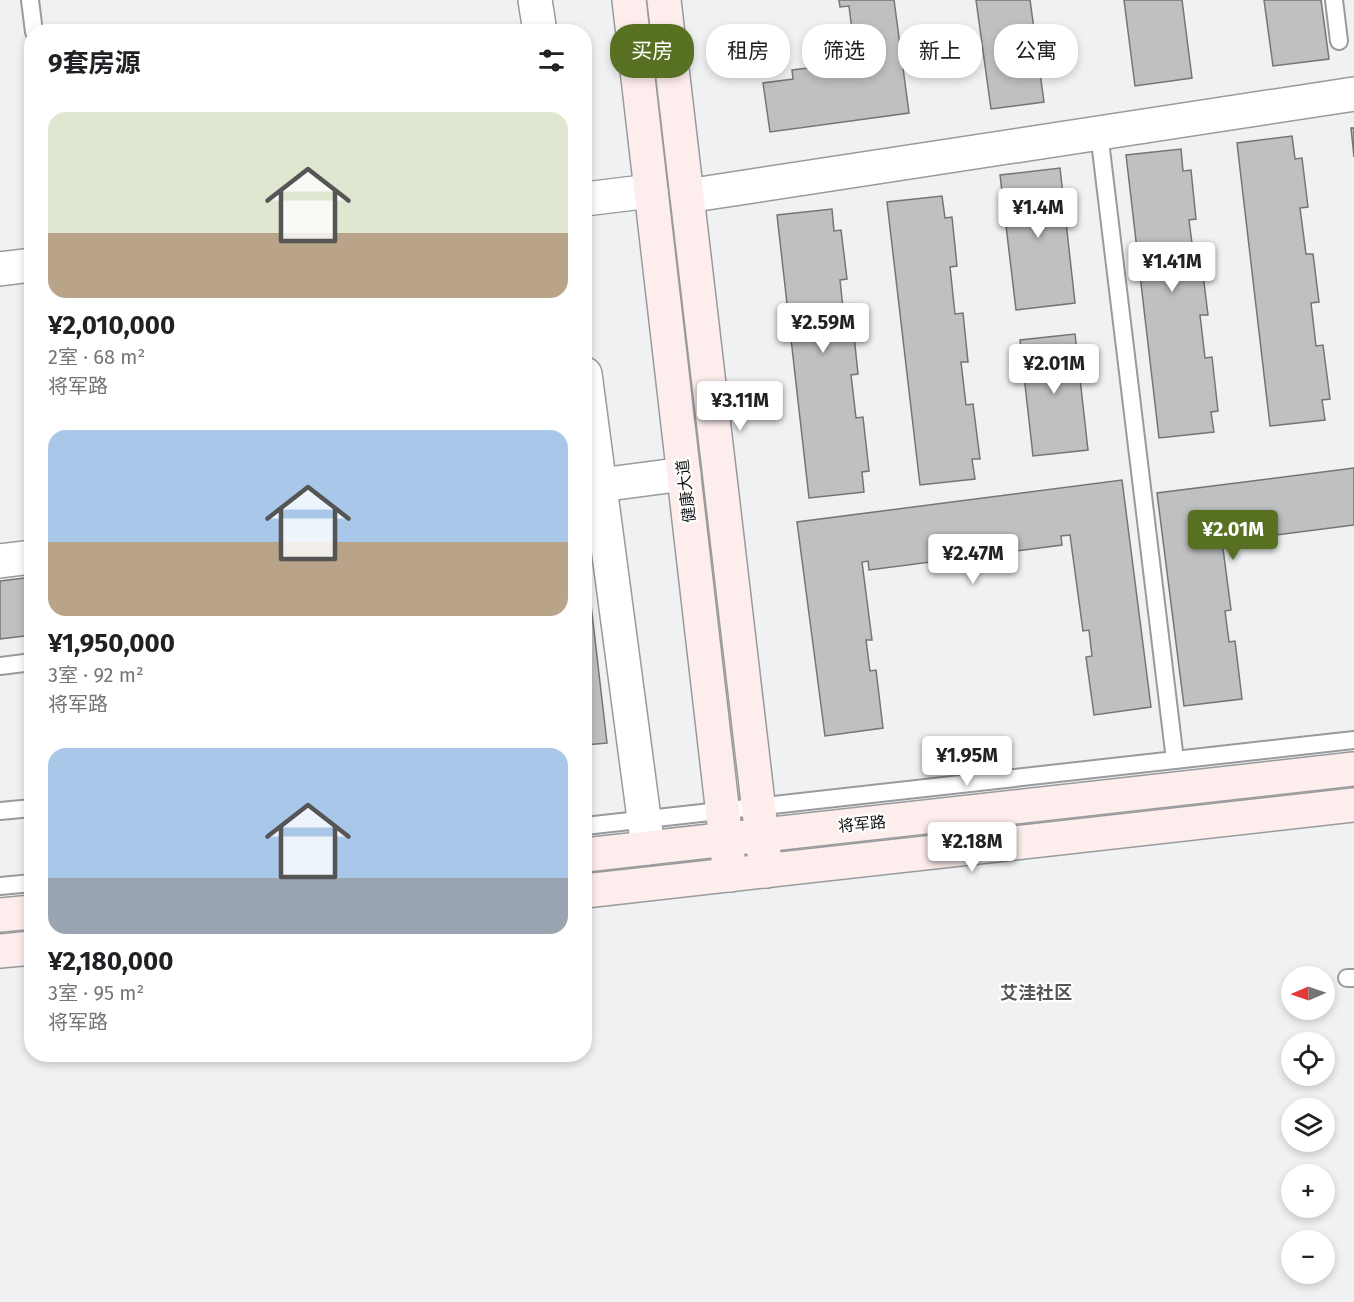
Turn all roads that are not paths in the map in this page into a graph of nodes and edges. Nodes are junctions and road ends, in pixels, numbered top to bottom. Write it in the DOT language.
graph roads {
  1 [pos="30,0"];
  2 [pos="535,0"];
  3 [pos="629,0"];
  4 [pos="664,0"];
  5 [pos="1334,0"];
  6 [pos="33,24"];
  7 [pos="539,24"];
  8 [pos="1339,41"];
  9 [pos="1354,94"];
  10 [pos="1099,133"];
  11 [pos="651,191"];
  12 [pos="687,196"];
  13 [pos="592,198"];
  14 [pos="24,266"];
  15 [pos="0,269"];
  16 [pos="684,474"];
  17 [pos="592,486"];
  18 [pos="24,558"];
  19 [pos="0,561"];
  20 [pos="24,663"];
  21 [pos="0,666"];
  22 [pos="1354,740"];
  23 [pos="1175,760"];
  24 [pos="1354,769"];
  25 [pos="1354,805"];
  26 [pos="24,809"];
  27 [pos="0,811"];
  28 [pos="760,821"];
  29 [pos="725,825"];
  30 [pos="592,827"];
  31 [pos="646,834"];
  32 [pos="592,853"];
  33 [pos="766,871"];
  34 [pos="730,875"];
  35 [pos="24,884"];
  36 [pos="0,886"];
  37 [pos="592,890"];
  38 [pos="24,913"];
  39 [pos="0,915"];
  40 [pos="24,949"];
  41 [pos="0,951"];
  1 -- 6 [label="lane"];
  2 -- 7 [label="street"];
  3 -- 11 [label="main road, 健康大道"];
  4 -- 12 [label="main road"];
  5 -- 8 [label="lane"];
  9 -- 10 [label="street"];
  10 -- 12 [label="street"];
  10 -- 23 [label="lane"];
  11 -- 13 [label="street"];
  11 -- 16 [label="main road, 健康大道"];
  12 -- 28 [label="main road"];
  14 -- 15 [label="street"];
  16 -- 17 [label="street"];
  16 -- 29 [label="main road, 健康大道"];
  17 -- 31 [label="street"];
  18 -- 19 [label="street"];
  20 -- 21 [label="lane"];
  22 -- 23 [label="lane"];
  23 -- 28 [label="lane"];
  24 -- 28 [label="main road, 将军路"];
  25 -- 33 [label="main road"];
  26 -- 27 [label="lane"];
  28 -- 29 [label="main road, 将军路"];
  28 -- 33 [label="main road"];
  29 -- 31 [label="main road, 将军路"];
  29 -- 34 [label="main road, 健康大道"];
  30 -- 31 [label="lane"];
  31 -- 32 [label="main road, 将军路"];
  33 -- 34 [label="main road"];
  34 -- 37 [label="main road"];
  35 -- 36 [label="lane"];
  38 -- 39 [label="main road"];
  40 -- 41 [label="main road"];
}
